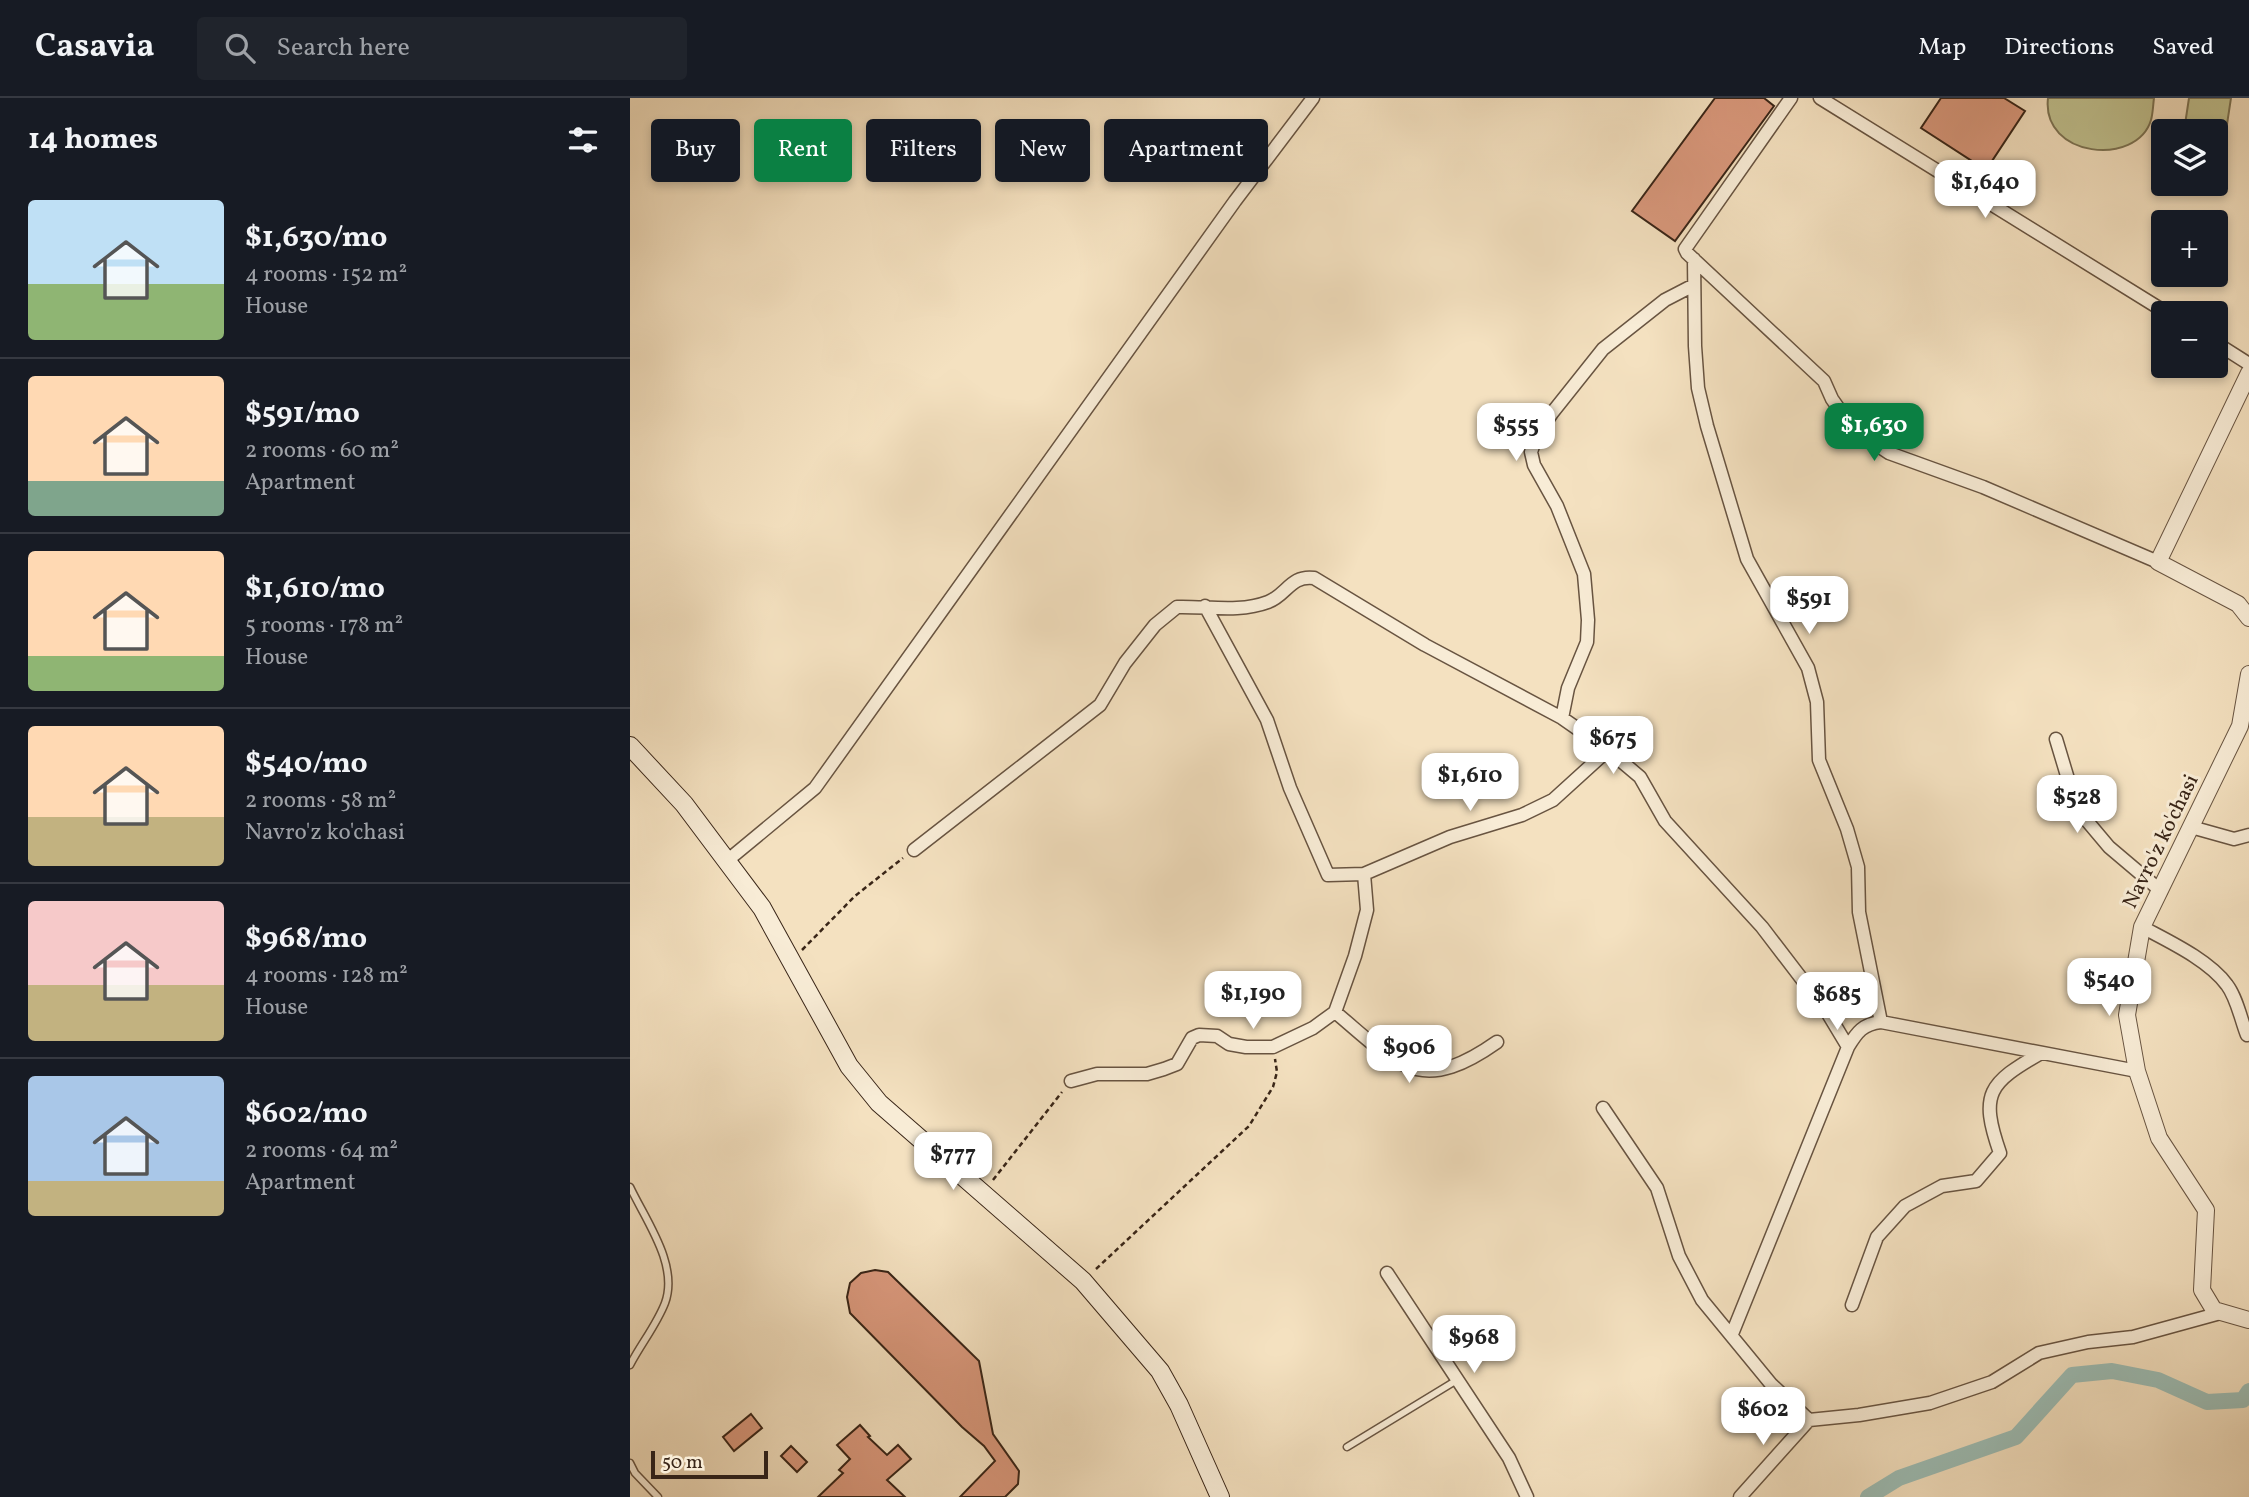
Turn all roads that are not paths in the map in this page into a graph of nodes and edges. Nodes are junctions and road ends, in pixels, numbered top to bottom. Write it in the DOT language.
graph roads {
  1 [pos="1313,98"];
  2 [pos="1791,98"];
  3 [pos="1820,98"];
  4 [pos="1694,259"];
  5 [pos="1694,285"];
  6 [pos="2151,303"];
  7 [pos="2228,351"];
  8 [pos="2249,364"];
  9 [pos="2249,373"];
  10 [pos="2158,562"];
  11 [pos="1205,607"];
  12 [pos="2249,618"];
  13 [pos="2249,674"];
  14 [pos="1562,718"];
  15 [pos="2056,739"];
  16 [pos="630,746"];
  17 [pos="1608,750"];
  18 [pos="2191,827"];
  19 [pos="2249,835"];
  20 [pos="914,850"];
  21 [pos="728,860"];
  22 [pos="1364,874"];
  23 [pos="2161,891"];
  24 [pos="2142,927"];
  25 [pos="1335,1012"];
  26 [pos="1881,1022"];
  27 [pos="2247,1035"];
  28 [pos="1497,1041"];
  29 [pos="1848,1047"];
  30 [pos="2040,1053"];
  31 [pos="2137,1071"];
  32 [pos="1071,1081"];
  33 [pos="1603,1108"];
  34 [pos="630,1187"];
  35 [pos="1387,1273"];
  36 [pos="1852,1305"];
  37 [pos="2224,1312"];
  38 [pos="2249,1320"];
  39 [pos="1732,1334"];
  40 [pos="630,1364"];
  41 [pos="1457,1380"];
  42 [pos="1808,1420"];
  43 [pos="1347,1447"];
  44 [pos="630,1463"];
  45 [pos="658,1497"];
  46 [pos="1220,1497"];
  47 [pos="1527,1497"];
  48 [pos="1740,1497"];
  1 -- 21 [label="street"];
  2 -- 4 [label="street"];
  3 -- 6 [label="street"];
  4 -- 5 [label="street"];
  4 -- 10 [label="street"];
  5 -- 14 [label="street"];
  5 -- 26 [label="street"];
  7 -- 8 [label="street"];
  9 -- 10 [label="street"];
  10 -- 12 [label="street"];
  11 -- 14 [label="street"];
  11 -- 20 [label="street"];
  11 -- 22 [label="street"];
  13 -- 18 [label="street, Navro'z ko'chasi"];
  14 -- 17 [label="street"];
  15 -- 23 [label="street"];
  16 -- 21 [label="main road"];
  17 -- 22 [label="street"];
  17 -- 29 [label="street"];
  18 -- 19 [label="street"];
  18 -- 23 [label="street, Navro'z ko'chasi"];
  21 -- 46 [label="main road"];
  22 -- 25 [label="street"];
  23 -- 24 [label="street, Navro'z ko'chasi"];
  24 -- 27 [label="street"];
  24 -- 31 [label="street, Navro'z ko'chasi"];
  25 -- 28 [label="street"];
  25 -- 32 [label="street"];
  26 -- 29 [label="street"];
  26 -- 30 [label="street"];
  29 -- 39 [label="street"];
  30 -- 31 [label="street"];
  30 -- 36 [label="street"];
  31 -- 37 [label="street, Navro'z ko'chasi"];
  33 -- 39 [label="street"];
  34 -- 40 [label="lane"];
  35 -- 41 [label="street"];
  37 -- 38 [label="street, Navro'z ko'chasi"];
  37 -- 42 [label="street"];
  39 -- 42 [label="street"];
  41 -- 43 [label="lane"];
  41 -- 47 [label="street"];
  42 -- 48 [label="street"];
  44 -- 45 [label="lane"];
}
